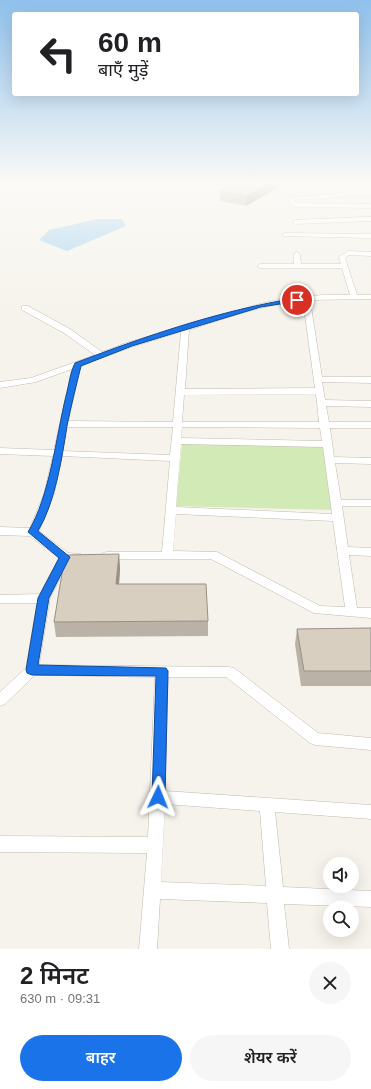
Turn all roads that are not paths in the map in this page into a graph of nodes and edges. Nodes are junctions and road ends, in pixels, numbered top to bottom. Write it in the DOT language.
graph roads {
  1 [pos="285,235"];
  2 [pos="371,236"];
  3 [pos="297,254"];
  4 [pos="371,254"];
  5 [pos="260,266"];
  6 [pos="298,266"];
  7 [pos="344,266"];
  8 [pos="354,297"];
  9 [pos="371,297"];
  10 [pos="306,299"];
  11 [pos="25,308"];
  12 [pos="185,328"];
  13 [pos="101,355"];
  14 [pos="78,365"];
  15 [pos="318,379"];
  16 [pos="371,380"];
  17 [pos="0,385"];
  18 [pos="319,391"];
  19 [pos="180,392"];
  20 [pos="322,403"];
  21 [pos="371,404"];
  22 [pos="63,424"];
  23 [pos="325,424"];
  24 [pos="371,424"];
  25 [pos="178,425"];
  26 [pos="177,441"];
  27 [pos="327,444"];
  28 [pos="0,451"];
  29 [pos="59,453"];
  30 [pos="175,458"];
  31 [pos="330,460"];
  32 [pos="371,461"];
  33 [pos="336,502"];
  34 [pos="371,503"];
  35 [pos="171,510"];
  36 [pos="337,518"];
  37 [pos="0,531"];
  38 [pos="33,532"];
  39 [pos="344,551"];
  40 [pos="371,552"];
  41 [pos="167,556"];
  42 [pos="65,557"];
  43 [pos="44,598"];
  44 [pos="0,599"];
  45 [pos="352,612"];
  46 [pos="371,613"];
  47 [pos="32,670"];
  48 [pos="162,671"];
  49 [pos="0,700"];
  50 [pos="371,744"];
  51 [pos="158,797"];
  52 [pos="267,806"];
  53 [pos="371,812"];
  54 [pos="0,844"];
  55 [pos="156,845"];
  56 [pos="152,890"];
  57 [pos="276,896"];
  58 [pos="371,899"];
  59 [pos="148,949"];
  60 [pos="280,949"];
  1 -- 2 [label="street"];
  3 -- 6 [label="street"];
  4 -- 7 [label="street"];
  5 -- 6 [label="street"];
  6 -- 7 [label="street"];
  7 -- 8 [label="street"];
  8 -- 9 [label="street"];
  8 -- 10 [label="street"];
  10 -- 12 [label="street"];
  10 -- 15 [label="street"];
  11 -- 13 [label="street"];
  12 -- 13 [label="street"];
  12 -- 19 [label="street"];
  13 -- 14 [label="street"];
  14 -- 17 [label="street"];
  14 -- 22 [label="street"];
  15 -- 16 [label="street"];
  15 -- 18 [label="street"];
  18 -- 19 [label="street"];
  18 -- 20 [label="street"];
  19 -- 25 [label="street"];
  20 -- 21 [label="street"];
  20 -- 23 [label="street"];
  22 -- 25 [label="street"];
  22 -- 29 [label="street"];
  23 -- 24 [label="street"];
  23 -- 25 [label="street"];
  23 -- 27 [label="street"];
  25 -- 26 [label="street"];
  26 -- 27 [label="street"];
  26 -- 30 [label="street"];
  27 -- 31 [label="street"];
  28 -- 29 [label="street"];
  29 -- 30 [label="street"];
  29 -- 38 [label="street"];
  30 -- 35 [label="street"];
  31 -- 32 [label="street"];
  31 -- 33 [label="street"];
  33 -- 34 [label="street"];
  33 -- 36 [label="street"];
  35 -- 36 [label="street"];
  35 -- 41 [label="street"];
  36 -- 39 [label="street"];
  37 -- 38 [label="street"];
  38 -- 42 [label="street"];
  39 -- 40 [label="street"];
  39 -- 45 [label="street"];
  41 -- 42 [label="street"];
  41 -- 45 [label="street"];
  42 -- 43 [label="street"];
  43 -- 44 [label="street"];
  43 -- 47 [label="street"];
  45 -- 46 [label="street"];
  47 -- 48 [label="street"];
  47 -- 49 [label="street"];
  48 -- 50 [label="street"];
  48 -- 51 [label="street"];
  51 -- 52 [label="street"];
  51 -- 55 [label="street"];
  52 -- 53 [label="street"];
  52 -- 57 [label="street"];
  54 -- 55 [label="street"];
  55 -- 56 [label="street"];
  56 -- 57 [label="street"];
  56 -- 59 [label="street"];
  57 -- 58 [label="street"];
  57 -- 60 [label="street"];
}
